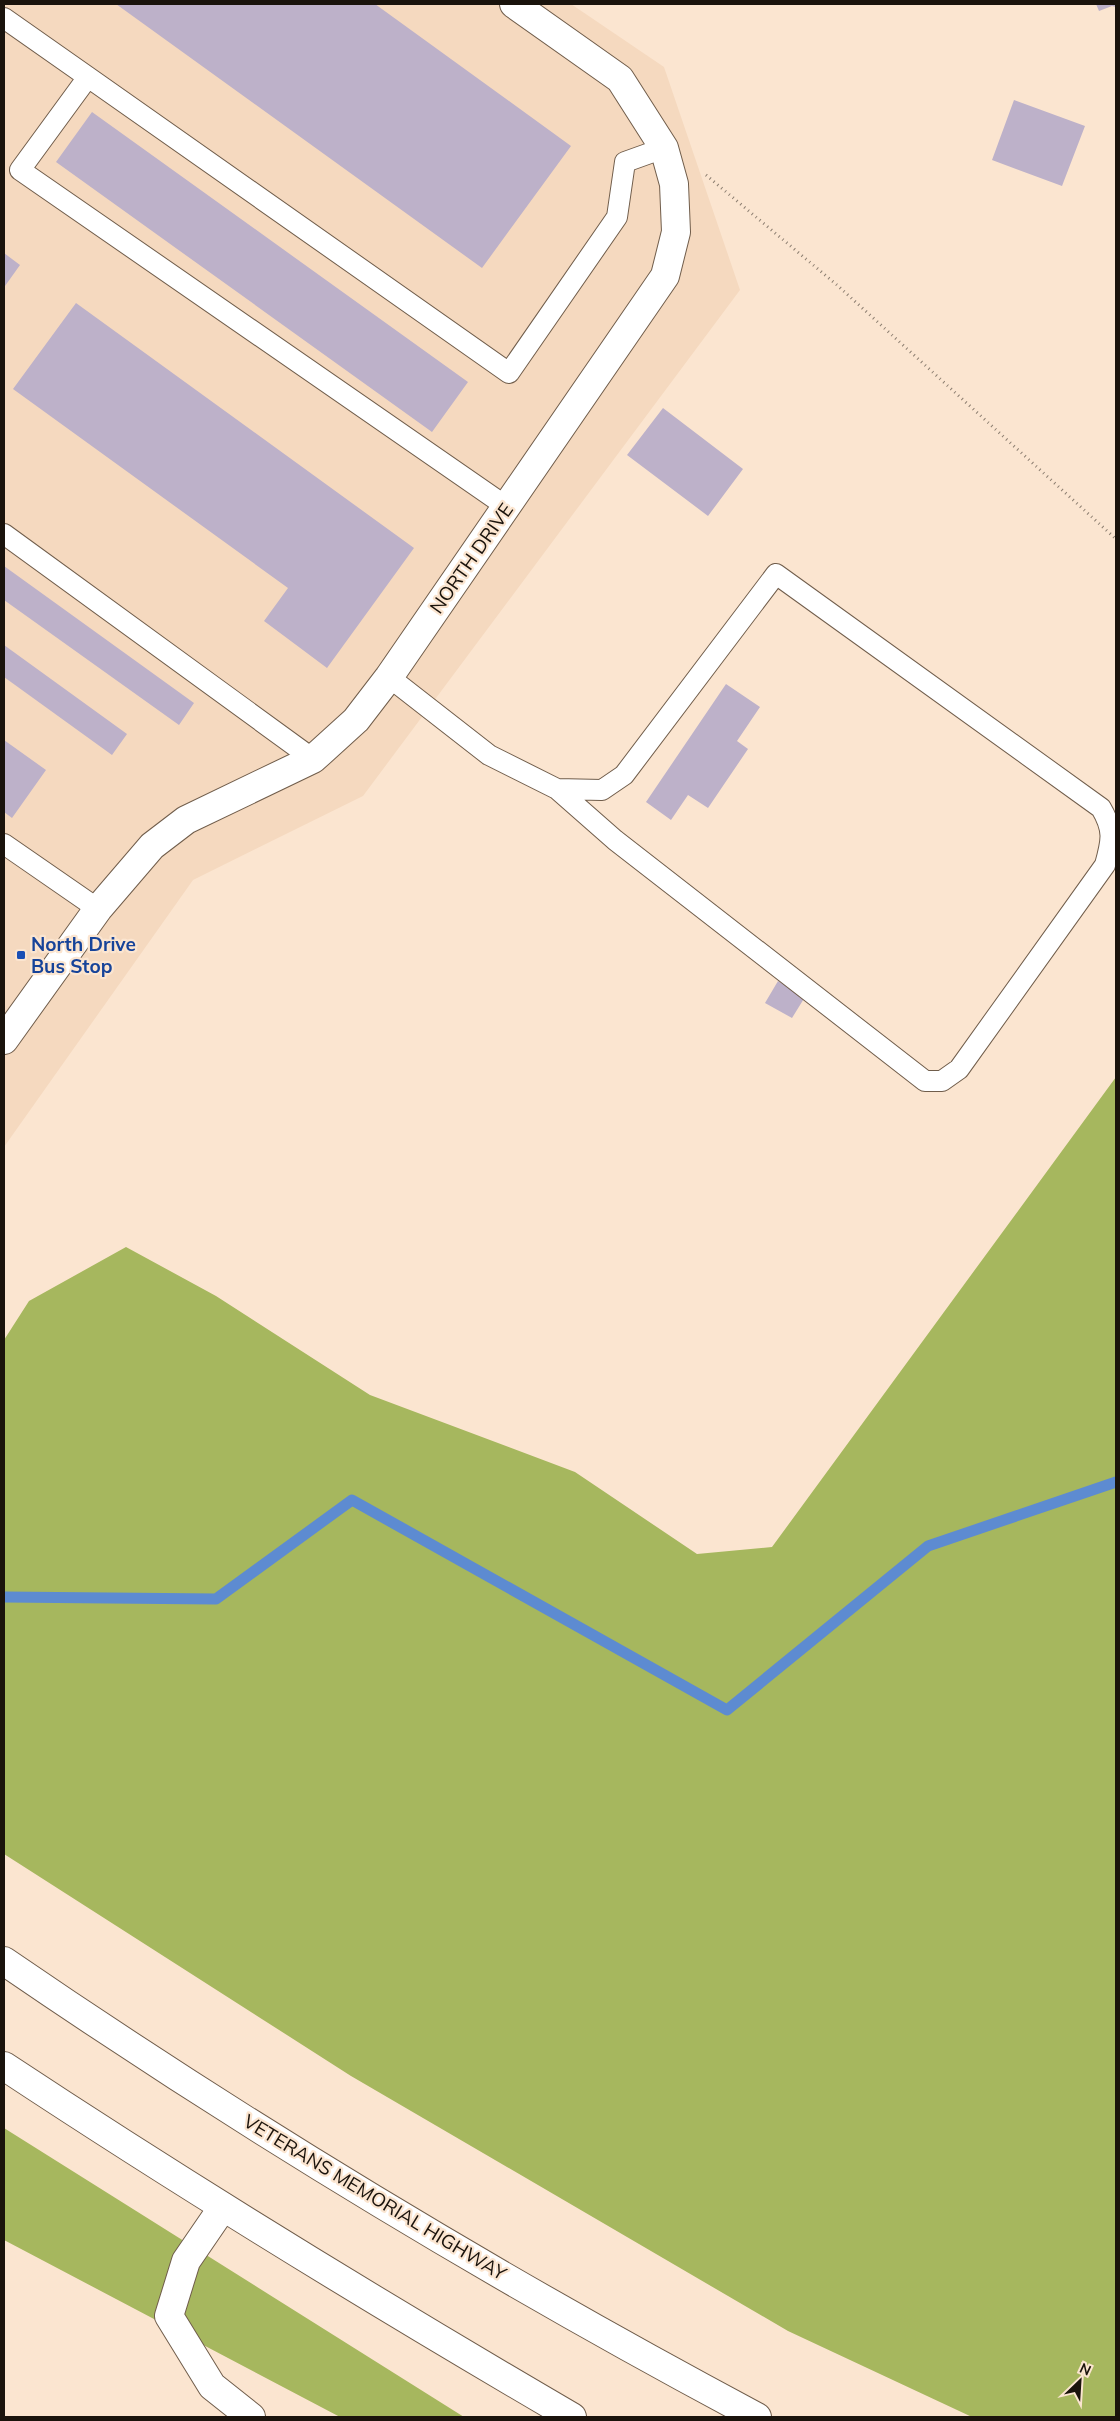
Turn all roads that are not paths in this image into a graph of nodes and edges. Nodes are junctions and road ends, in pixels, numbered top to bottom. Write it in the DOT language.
graph roads {
  1 [pos="514,4"];
  2 [pos="4,18"];
  3 [pos="88,77"];
  4 [pos="664,148"];
  5 [pos="507,507"];
  6 [pos="4,534"];
  7 [pos="389,677"];
  8 [pos="313,759"];
  9 [pos="557,789"];
  10 [pos="4,844"];
  11 [pos="98,909"];
  12 [pos="4,1040"];
  13 [pos="4,1961"];
  14 [pos="4,2066"];
  15 [pos="223,2207"];
  16 [pos="251,2417"];
  17 [pos="572,2417"];
  18 [pos="757,2417"];
  1 -- 4 [label="main road, NORTH DRIVE"];
  2 -- 3 [label="lane"];
  3 -- 4 [label="lane"];
  3 -- 5 [label="lane"];
  4 -- 5 [label="main road, NORTH DRIVE"];
  5 -- 7 [label="main road, NORTH DRIVE"];
  6 -- 8 [label="lane"];
  7 -- 8 [label="main road, NORTH DRIVE"];
  7 -- 9 [label="lane"];
  8 -- 11 [label="main road, NORTH DRIVE"];
  9 -- 9 [label="lane"];
  10 -- 11 [label="lane"];
  11 -- 12 [label="main road, NORTH DRIVE"];
  13 -- 18 [label="main road, VETERANS MEMORIAL HIGHWAY"];
  14 -- 15 [label="main road"];
  15 -- 16 [label="main road"];
  15 -- 17 [label="main road"];
}
